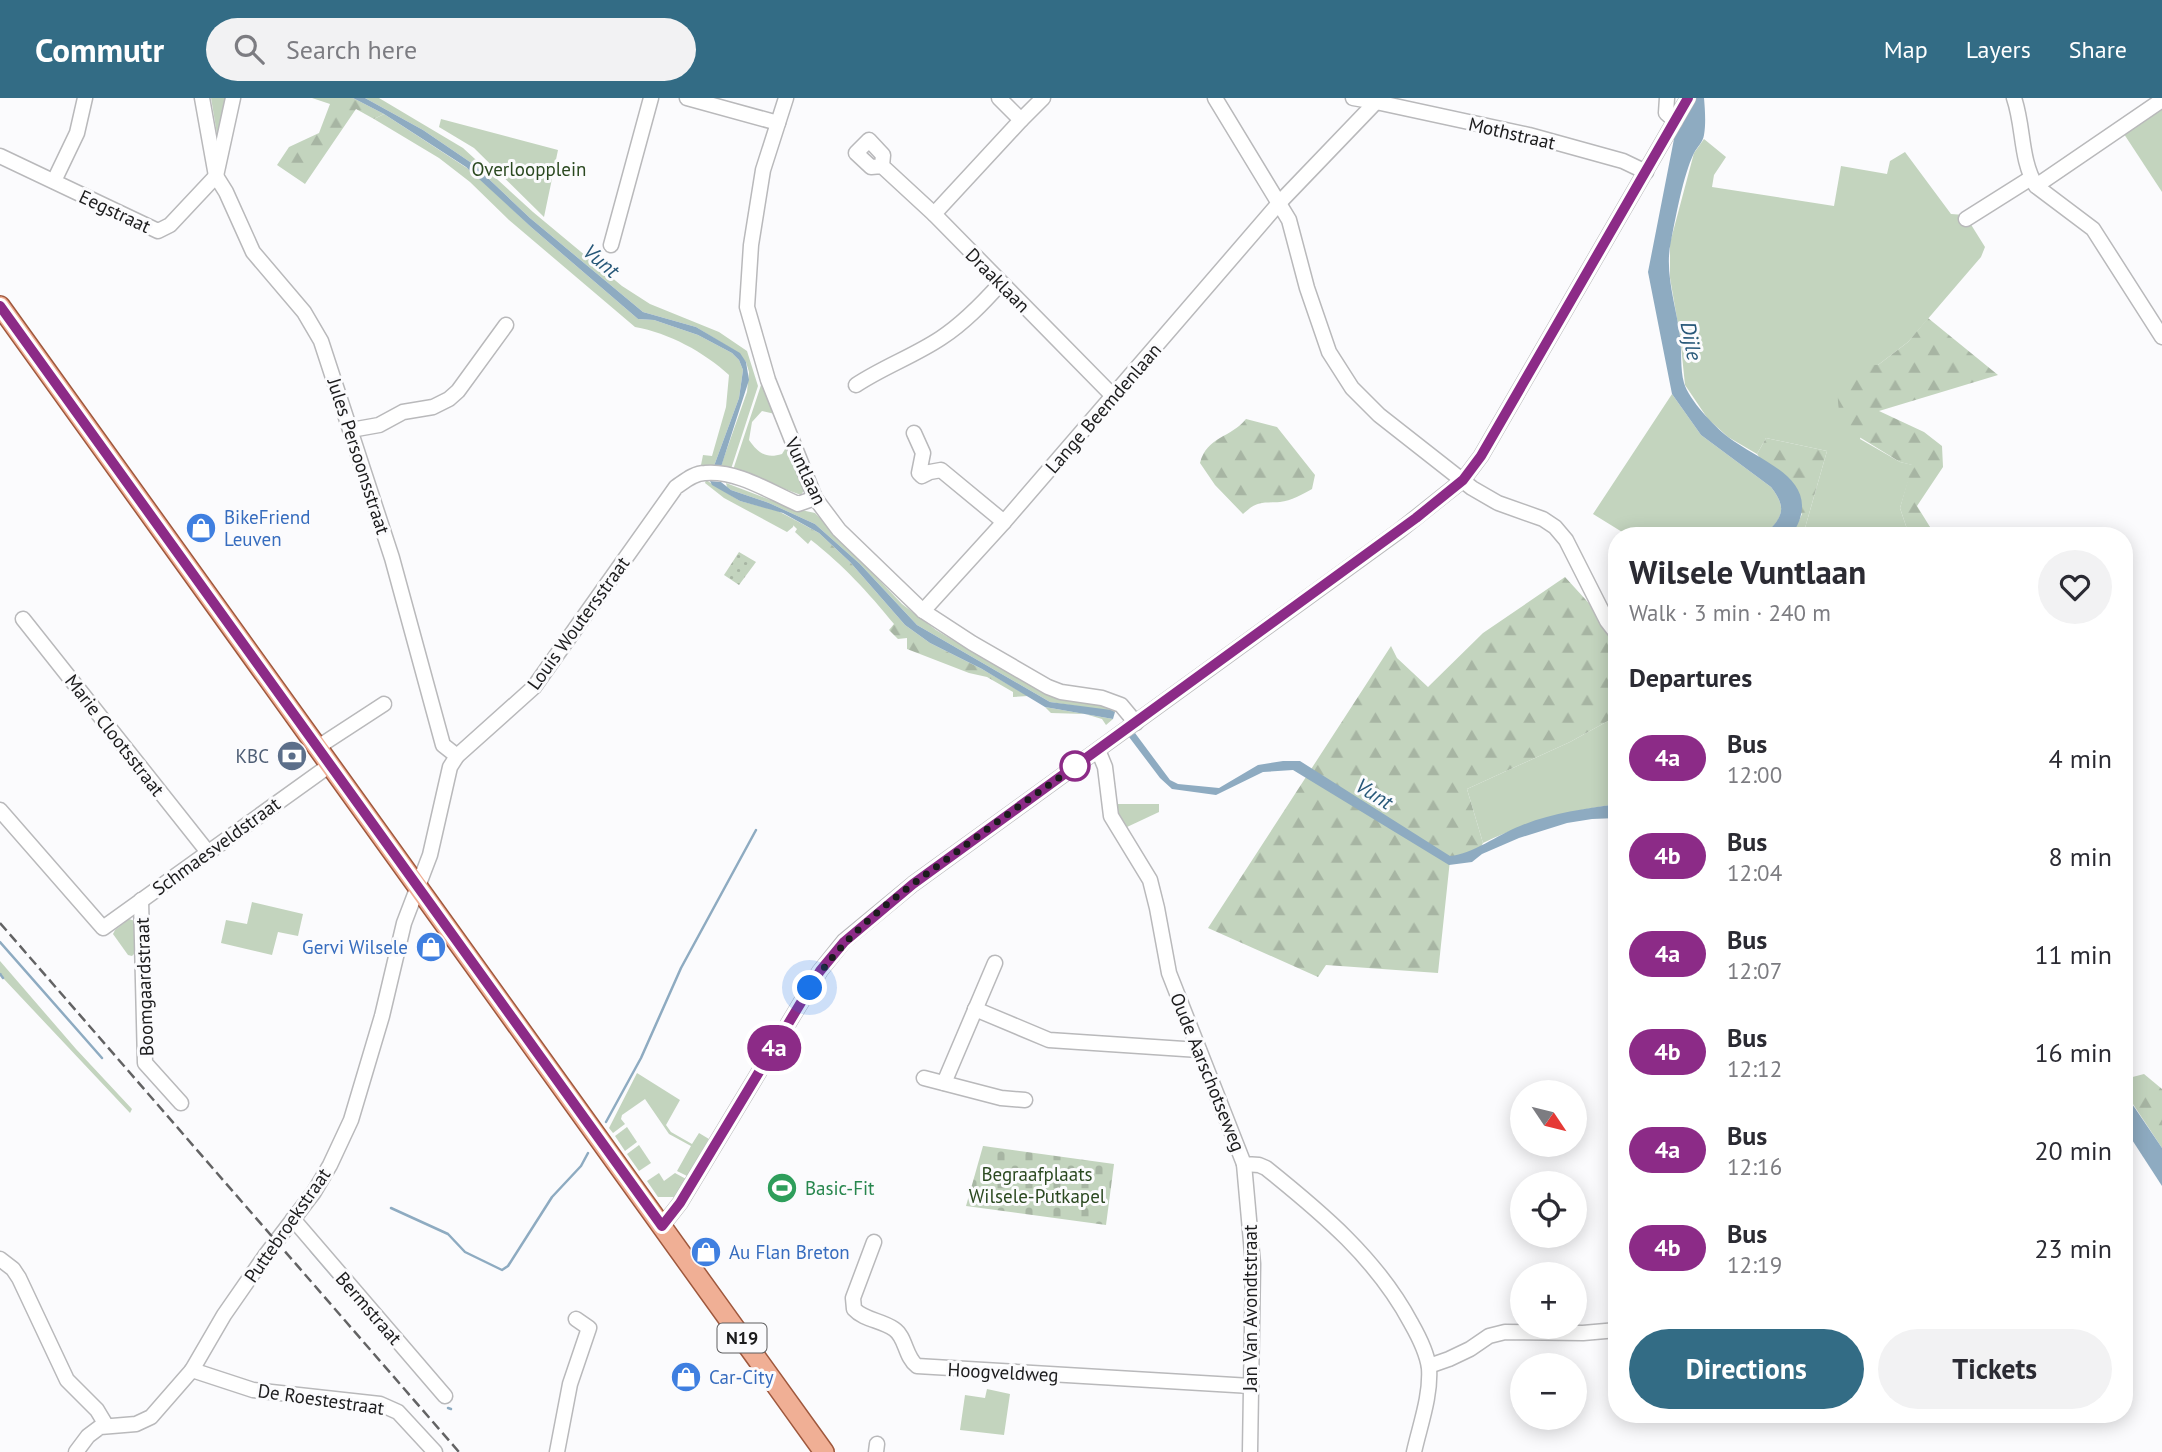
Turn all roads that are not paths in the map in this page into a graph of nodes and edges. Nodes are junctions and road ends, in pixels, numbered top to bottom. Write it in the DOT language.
graph roads {
  1 [pos="85,98"];
  2 [pos="202,98"];
  3 [pos="233,98"];
  4 [pos="651,98"];
  5 [pos="687,98"];
  6 [pos="786,98"];
  7 [pos="999,98"];
  8 [pos="1043,98"];
  9 [pos="1215,98"];
  10 [pos="1353,98"];
  11 [pos="1667,98"];
  12 [pos="1688,98"];
  13 [pos="2014,98"];
  14 [pos="2162,100"];
  15 [pos="1376,102"];
  16 [pos="1021,120"];
  17 [pos="778,122"];
  18 [pos="1673,126"];
  19 [pos="0,156"];
  20 [pos="882,166"];
  21 [pos="1646,172"];
  22 [pos="216,176"];
  23 [pos="54,181"];
  24 [pos="2034,182"];
  25 [pos="1280,202"];
  26 [pos="934,214"];
  27 [pos="1966,219"];
  28 [pos="611,245"];
  29 [pos="1001,284"];
  30 [pos="0,306"];
  31 [pos="506,326"];
  32 [pos="2162,337"];
  33 [pos="856,385"];
  34 [pos="1113,396"];
  35 [pos="351,430"];
  36 [pos="914,433"];
  37 [pos="1463,480"];
  38 [pos="815,498"];
  39 [pos="1004,522"];
  40 [pos="923,611"];
  41 [pos="23,619"];
  42 [pos="1608,622"];
  43 [pos="384,704"];
  44 [pos="1130,727"];
  45 [pos="318,747"];
  46 [pos="1098,750"];
  47 [pos="457,756"];
  48 [pos="330,765"];
  49 [pos="0,810"];
  50 [pos="207,851"];
  51 [pos="419,887"];
  52 [pos="141,900"];
  53 [pos="103,928"];
  54 [pos="995,962"];
  55 [pos="975,1009"];
  56 [pos="1199,1050"];
  57 [pos="924,1078"];
  58 [pos="944,1083"];
  59 [pos="1025,1100"];
  60 [pos="181,1103"];
  61 [pos="1244,1164"];
  62 [pos="293,1219"];
  63 [pos="662,1226"];
  64 [pos="874,1242"];
  65 [pos="0,1259"];
  66 [pos="576,1319"];
  67 [pos="1608,1330"];
  68 [pos="1429,1366"];
  69 [pos="192,1370"];
  70 [pos="1251,1386"];
  71 [pos="445,1396"];
  72 [pos="106,1425"];
  73 [pos="76,1452"];
  74 [pos="435,1452"];
  75 [pos="557,1452"];
  76 [pos="824,1452"];
  77 [pos="1250,1452"];
  78 [pos="1414,1452"];
  1 -- 23 [label="street"];
  2 -- 22 [label="street, Jules Persoonsstraat"];
  3 -- 22 [label="street"];
  4 -- 28 [label="street"];
  5 -- 17 [label="street"];
  6 -- 17 [label="street, Vuntlaan"];
  7 -- 16 [label="street"];
  8 -- 16 [label="street"];
  9 -- 25 [label="street"];
  10 -- 15 [label="street, Mothstraat"];
  11 -- 18 [label="street"];
  12 -- 18 [label="street"];
  13 -- 24 [label="street"];
  14 -- 24 [label="street"];
  15 -- 21 [label="street, Mothstraat"];
  15 -- 25 [label="street"];
  16 -- 26 [label="street"];
  17 -- 38 [label="street, Vuntlaan"];
  18 -- 21 [label="street"];
  19 -- 23 [label="street, Eegstraat"];
  20 -- 26 [label="street, Draaklaan"];
  21 -- 37 [label="street"];
  22 -- 23 [label="street, Eegstraat"];
  22 -- 35 [label="street, Jules Persoonsstraat"];
  24 -- 27 [label="street"];
  24 -- 32 [label="street"];
  25 -- 34 [label="street, Lange Beemdenlaan"];
  25 -- 37 [label="street"];
  26 -- 29 [label="street, Draaklaan"];
  29 -- 33 [label="street"];
  29 -- 34 [label="street, Draaklaan"];
  30 -- 45 [label="main road, N19"];
  31 -- 35 [label="street"];
  34 -- 39 [label="street, Lange Beemdenlaan"];
  35 -- 47 [label="street, Jules Persoonsstraat"];
  36 -- 39 [label="street"];
  37 -- 42 [label="street"];
  37 -- 44 [label="street"];
  38 -- 40 [label="street, Vuntlaan"];
  38 -- 47 [label="street, Louis Woutersstraat"];
  39 -- 40 [label="street, Lange Beemdenlaan"];
  40 -- 44 [label="street, Vuntlaan"];
  41 -- 50 [label="street, Marie Clootsstraat"];
  43 -- 45 [label="street"];
  44 -- 46 [label="street"];
  45 -- 48 [label="main road, N19"];
  46 -- 56 [label="street, Oude Aarschotseweg"];
  46 -- 63 [label="street"];
  47 -- 51 [label="street, Louis Woutersstraat"];
  48 -- 50 [label="street, Schmaesveldstraat"];
  48 -- 51 [label="main road, N19"];
  49 -- 53 [label="street, Boomgaardstraat"];
  50 -- 52 [label="street, Schmaesveldstraat"];
  51 -- 62 [label="street, Puttebroekstraat"];
  51 -- 63 [label="main road, N19"];
  52 -- 53 [label="street, Schmaesveldstraat"];
  52 -- 60 [label="street, Boomgaardstraat"];
  54 -- 55 [label="street"];
  55 -- 56 [label="street"];
  55 -- 58 [label="street"];
  56 -- 61 [label="street, Oude Aarschotseweg"];
  57 -- 58 [label="street"];
  58 -- 59 [label="street"];
  61 -- 68 [label="street, Oude Aarschotseweg"];
  61 -- 70 [label="street, Jan Van Avondtstraat"];
  62 -- 69 [label="street, Puttebroekstraat"];
  62 -- 71 [label="street, Bermstraat"];
  63 -- 76 [label="main road, N19"];
  64 -- 70 [label="street, Hoogveldweg"];
  65 -- 72 [label="street"];
  66 -- 75 [label="street"];
  67 -- 68 [label="street"];
  68 -- 78 [label="street, Oude Aarschotseweg"];
  69 -- 72 [label="street, Puttebroekstraat"];
  69 -- 74 [label="street, De Roestestraat"];
  70 -- 77 [label="street, Jan Van Avondtstraat"];
  72 -- 73 [label="street"];
}
